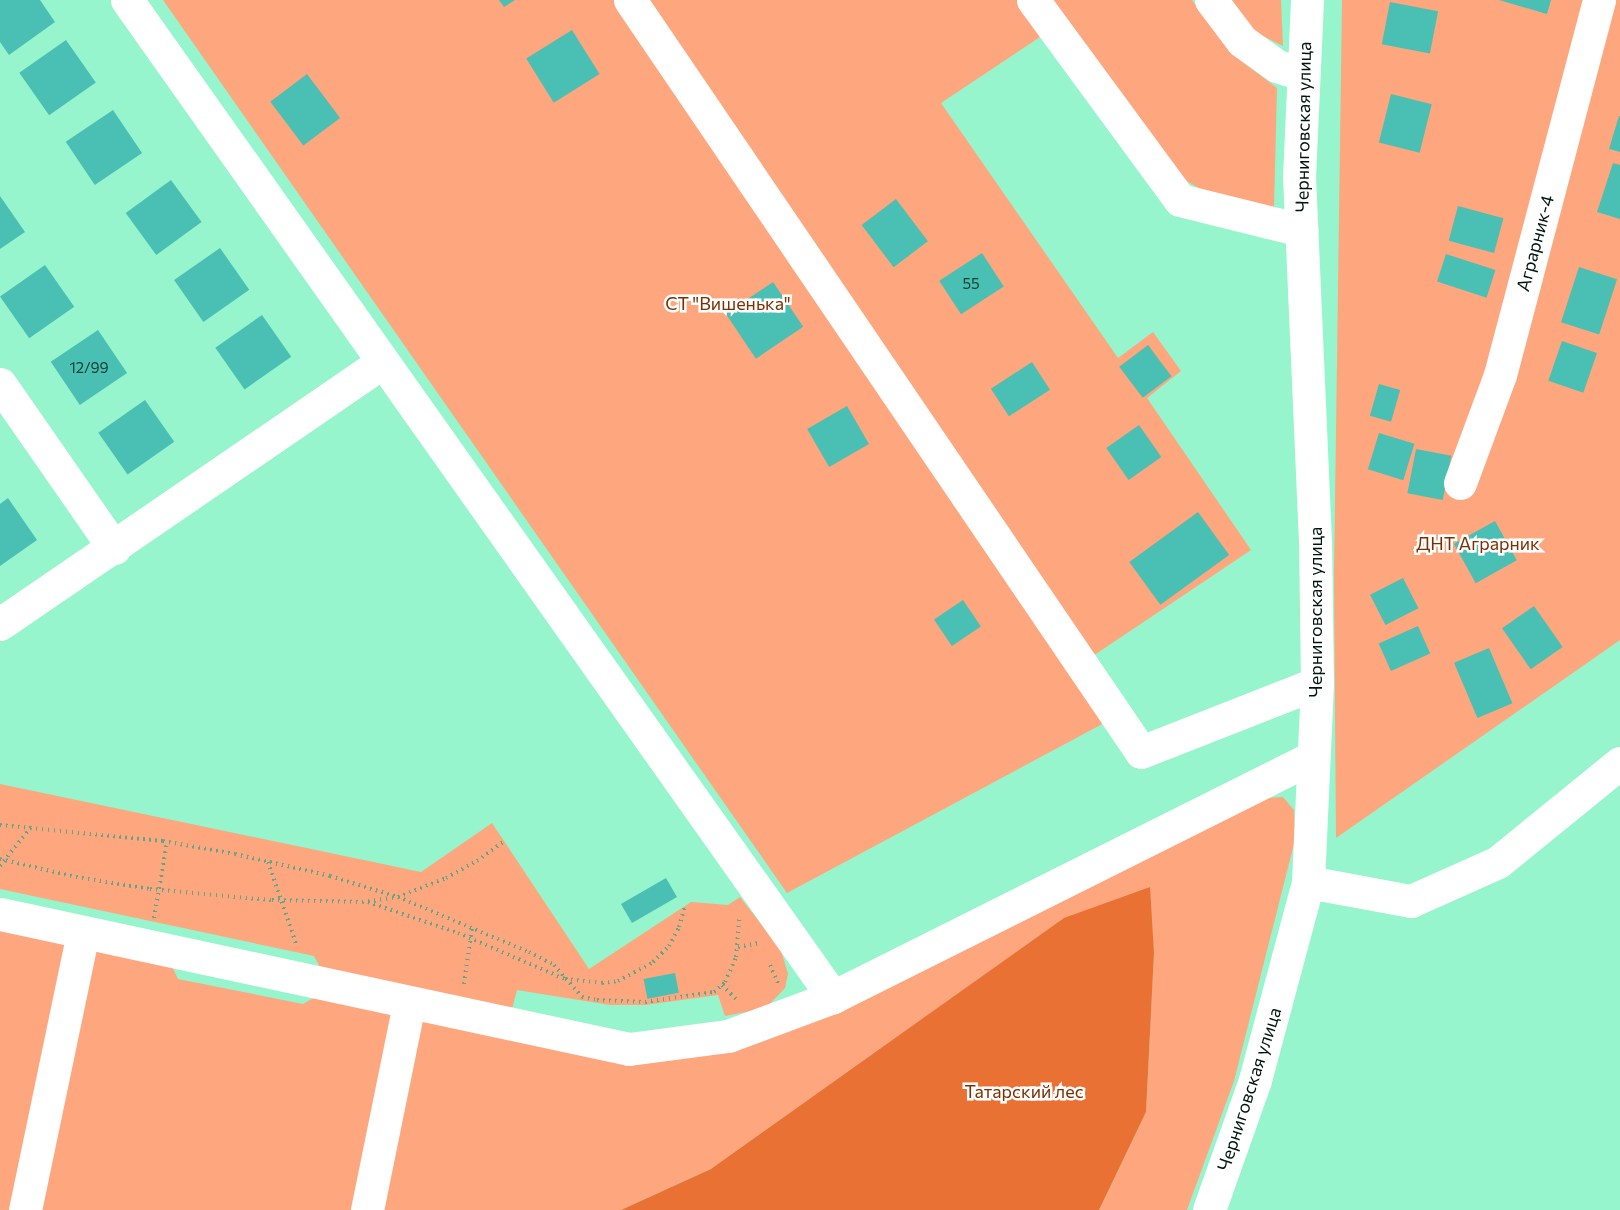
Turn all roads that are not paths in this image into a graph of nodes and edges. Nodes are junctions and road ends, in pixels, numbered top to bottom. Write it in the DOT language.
graph roads {
  1 [pos="127,0"];
  2 [pos="630,0"];
  3 [pos="1033,0"];
  4 [pos="1211,0"];
  5 [pos="1307,0"];
  6 [pos="1599,0"];
  7 [pos="1302,74"];
  8 [pos="1301,230"];
  9 [pos="382,362"];
  10 [pos="0,384"];
  11 [pos="1460,483"];
  12 [pos="114,548"];
  13 [pos="0,624"];
  14 [pos="1317,683"];
  15 [pos="1313,757"];
  16 [pos="1620,763"];
  17 [pos="1308,882"];
  18 [pos="0,914"];
  19 [pos="83,932"];
  20 [pos="833,997"];
  21 [pos="409,1003"];
  22 [pos="25,1210"];
  23 [pos="367,1210"];
  24 [pos="1209,1210"];
  1 -- 9 [label="street"];
  2 -- 14 [label="street"];
  3 -- 8 [label="street"];
  4 -- 7 [label="street"];
  5 -- 7 [label="street, Черниговская улица"];
  6 -- 11 [label="street, Аграрник-4"];
  7 -- 8 [label="street, Черниговская улица"];
  8 -- 14 [label="street, Черниговская улица"];
  9 -- 12 [label="street"];
  9 -- 20 [label="street"];
  10 -- 12 [label="street"];
  12 -- 13 [label="street"];
  14 -- 15 [label="street, Черниговская улица"];
  15 -- 17 [label="street, Черниговская улица"];
  15 -- 20 [label="street"];
  16 -- 17 [label="street"];
  17 -- 24 [label="street, Черниговская улица"];
  18 -- 19 [label="street"];
  19 -- 21 [label="street"];
  19 -- 22 [label="street"];
  20 -- 21 [label="street"];
  21 -- 23 [label="street"];
}
